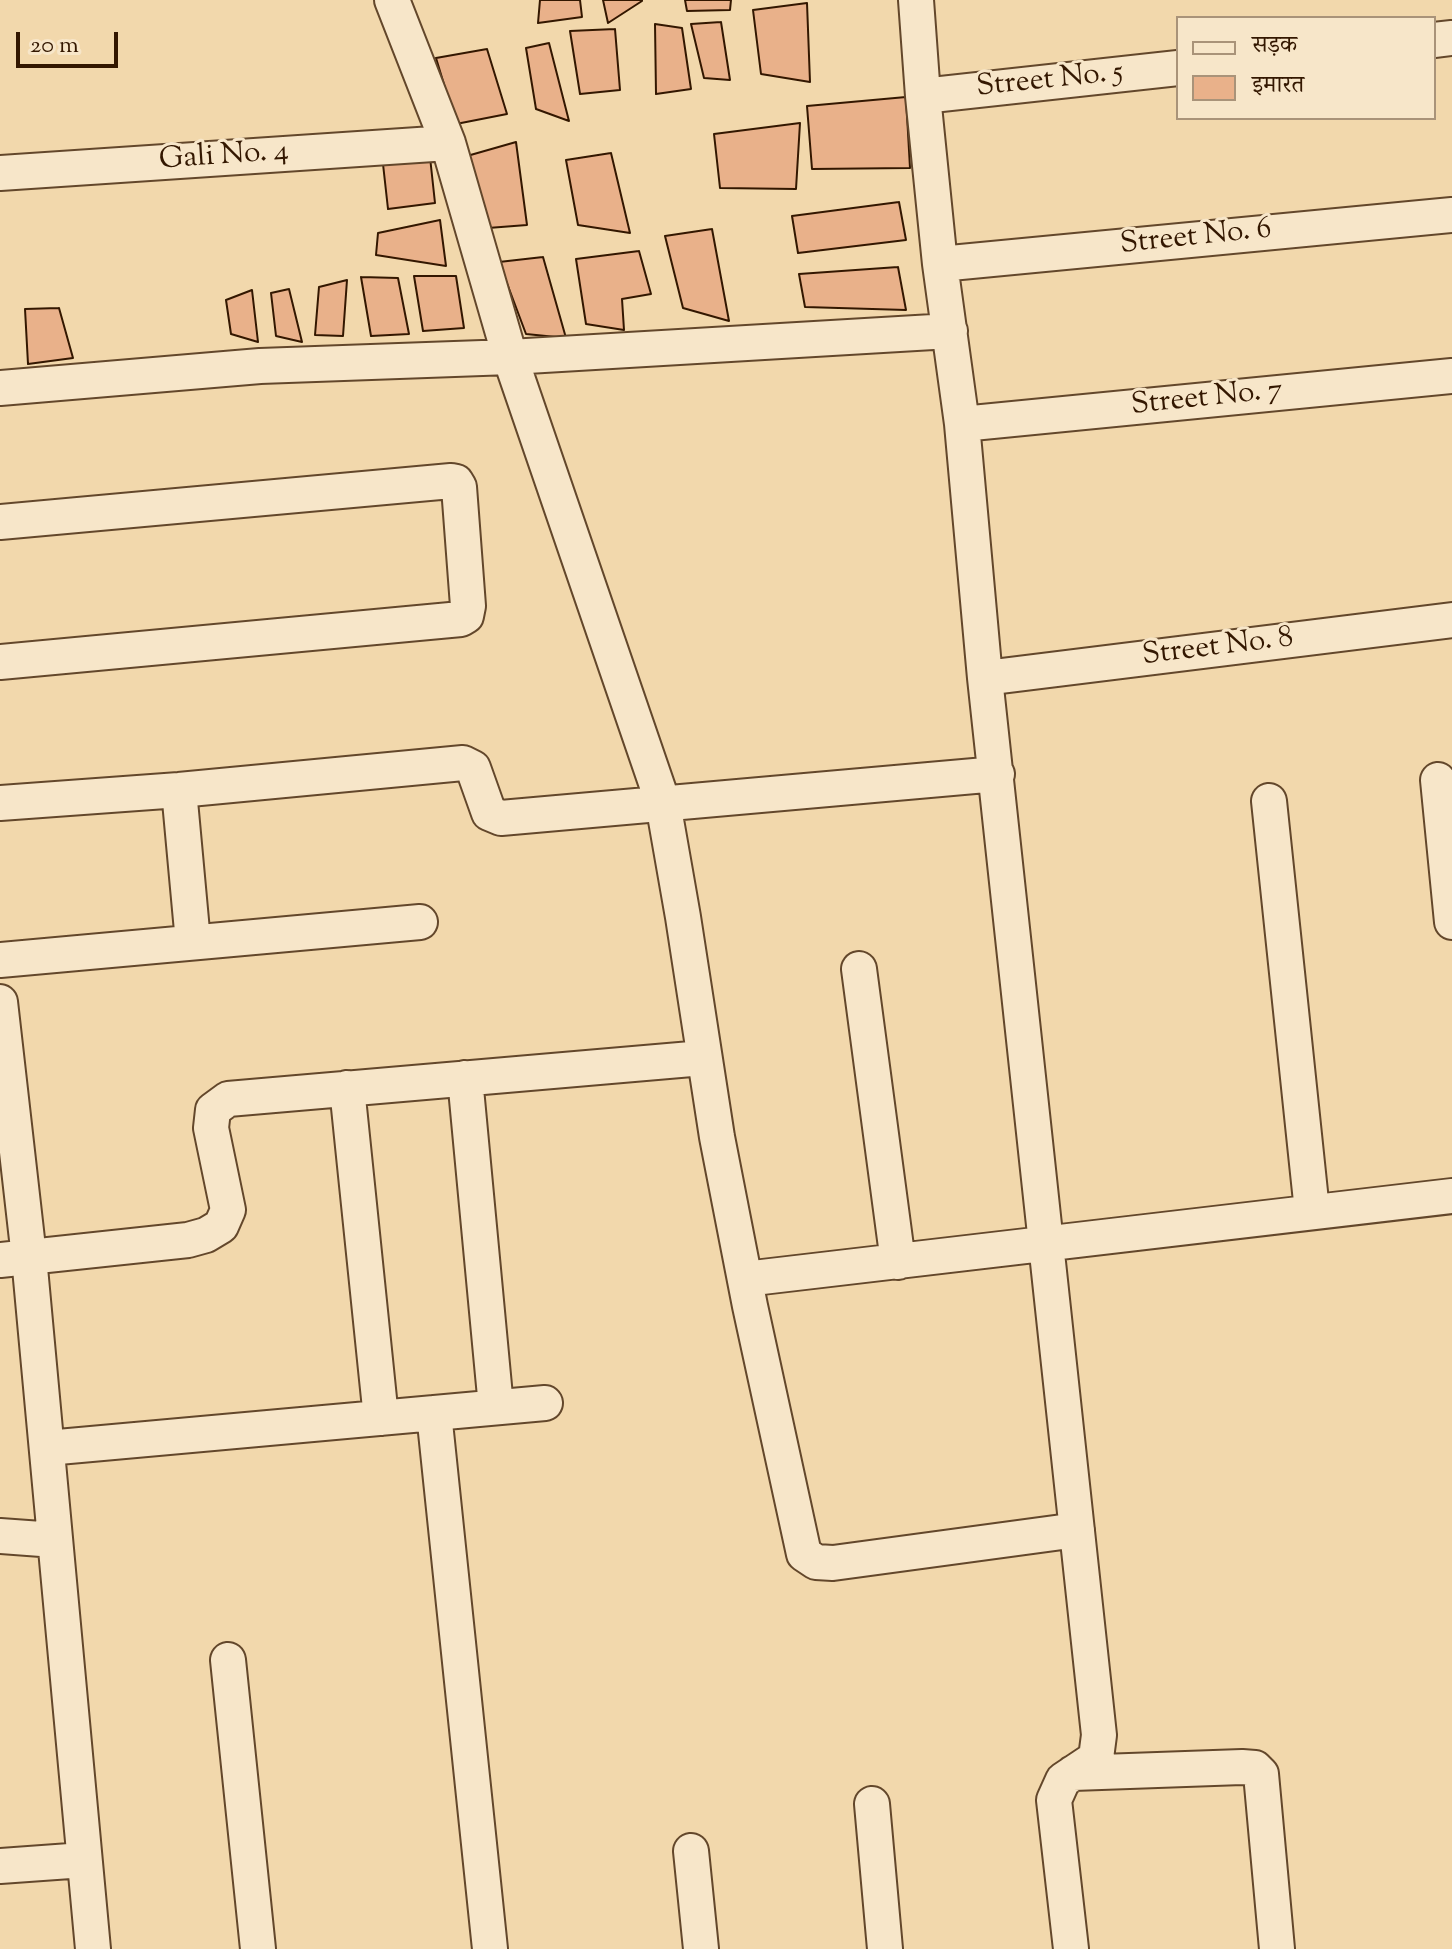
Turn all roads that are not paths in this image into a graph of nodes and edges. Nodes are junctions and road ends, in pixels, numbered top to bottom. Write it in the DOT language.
graph roads {
  1 [pos="392,0"];
  2 [pos="916,0"];
  3 [pos="1176,68"];
  4 [pos="923,96"];
  5 [pos="448,143"];
  6 [pos="0,173"];
  7 [pos="1452,215"];
  8 [pos="940,264"];
  9 [pos="950,331"];
  10 [pos="510,357"];
  11 [pos="1452,376"];
  12 [pos="0,388"];
  13 [pos="962,424"];
  14 [pos="0,522"];
  15 [pos="1452,620"];
  16 [pos="0,662"];
  17 [pos="985,678"];
  18 [pos="997,774"];
  19 [pos="1438,780"];
  20 [pos="179,790"];
  21 [pos="1269,801"];
  22 [pos="0,803"];
  23 [pos="663,803"];
  24 [pos="420,922"];
  25 [pos="1452,922"];
  26 [pos="193,942"];
  27 [pos="0,960"];
  28 [pos="859,969"];
  29 [pos="0,1002"];
  30 [pos="703,1058"];
  31 [pos="465,1078"];
  32 [pos="347,1088"];
  33 [pos="1452,1196"];
  34 [pos="1312,1211"];
  35 [pos="1047,1245"];
  36 [pos="15,1258"];
  37 [pos="898,1262"];
  38 [pos="745,1279"];
  39 [pos="545,1403"];
  40 [pos="496,1407"];
  41 [pos="434,1413"];
  42 [pos="381,1418"];
  43 [pos="47,1448"];
  44 [pos="1077,1530"];
  45 [pos="0,1536"];
  46 [pos="55,1540"];
  47 [pos="228,1660"];
  48 [pos="1073,1773"];
  49 [pos="872,1804"];
  50 [pos="691,1851"];
  51 [pos="84,1860"];
  52 [pos="0,1866"];
  53 [pos="93,1949"];
  54 [pos="258,1949"];
  55 [pos="490,1949"];
  56 [pos="701,1949"];
  57 [pos="885,1949"];
  58 [pos="1071,1949"];
  59 [pos="1277,1949"];
  1 -- 5 [label="street"];
  2 -- 4 [label="street"];
  3 -- 4 [label="street, Street No. 5"];
  4 -- 8 [label="street"];
  5 -- 6 [label="street, Gali No. 4"];
  5 -- 10 [label="street"];
  7 -- 8 [label="street, Street No. 6"];
  8 -- 9 [label="street"];
  9 -- 10 [label="street"];
  9 -- 13 [label="street"];
  10 -- 12 [label="street"];
  10 -- 23 [label="street"];
  11 -- 13 [label="street, Street No. 7"];
  13 -- 17 [label="street"];
  14 -- 16 [label="street"];
  15 -- 17 [label="street, Street No. 8"];
  17 -- 18 [label="street"];
  18 -- 23 [label="street"];
  18 -- 35 [label="street"];
  19 -- 25 [label="street"];
  20 -- 22 [label="street"];
  20 -- 23 [label="street"];
  20 -- 26 [label="street"];
  21 -- 34 [label="street"];
  23 -- 30 [label="street"];
  24 -- 26 [label="street"];
  26 -- 27 [label="street"];
  28 -- 37 [label="street"];
  29 -- 36 [label="street"];
  30 -- 31 [label="street"];
  30 -- 38 [label="street"];
  31 -- 32 [label="street"];
  31 -- 40 [label="street"];
  32 -- 36 [label="street"];
  32 -- 42 [label="street"];
  33 -- 34 [label="street"];
  34 -- 35 [label="street"];
  35 -- 37 [label="street"];
  35 -- 44 [label="street"];
  36 -- 43 [label="street"];
  37 -- 38 [label="street"];
  38 -- 44 [label="street"];
  39 -- 40 [label="street"];
  40 -- 41 [label="street"];
  41 -- 42 [label="street"];
  41 -- 55 [label="street"];
  42 -- 43 [label="street"];
  43 -- 46 [label="street"];
  44 -- 48 [label="street"];
  45 -- 46 [label="street"];
  46 -- 51 [label="street"];
  47 -- 54 [label="street"];
  48 -- 58 [label="street"];
  48 -- 59 [label="street"];
  49 -- 57 [label="street"];
  50 -- 56 [label="street"];
  51 -- 52 [label="street"];
  51 -- 53 [label="street"];
}
